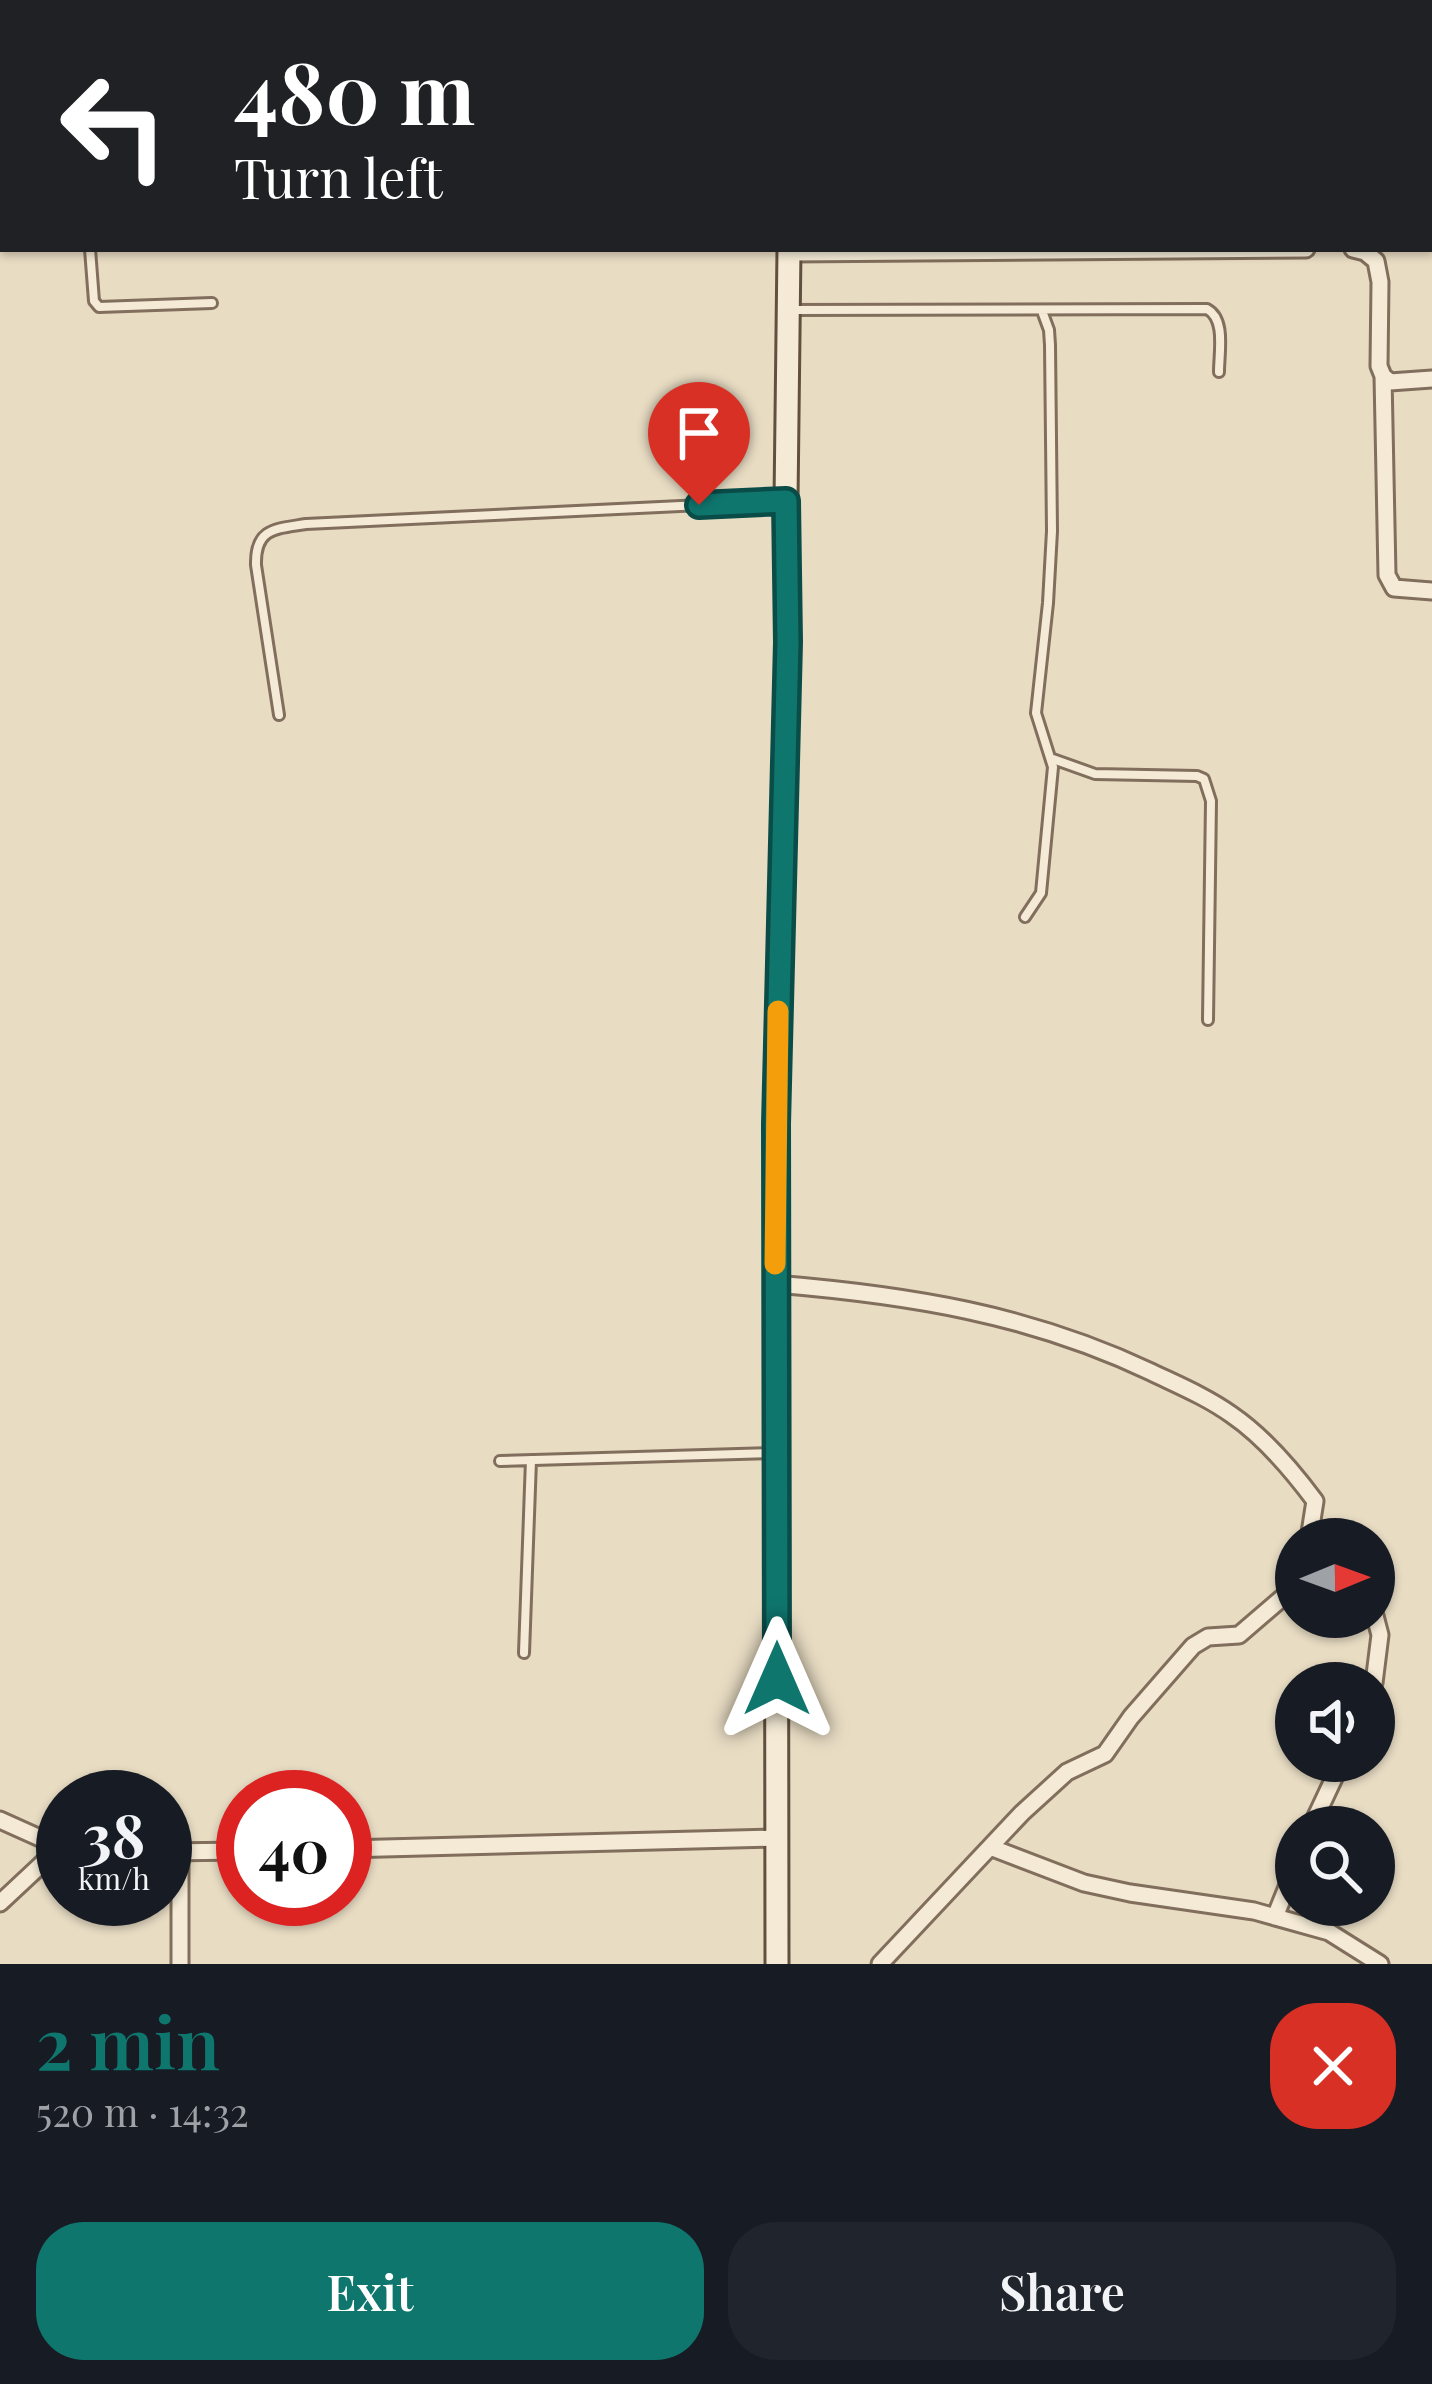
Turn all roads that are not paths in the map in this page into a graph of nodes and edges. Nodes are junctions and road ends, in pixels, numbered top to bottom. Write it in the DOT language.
graph roads {
  1 [pos="90,252"];
  2 [pos="789,252"];
  3 [pos="1364,252"];
  4 [pos="212,303"];
  5 [pos="788,310"];
  6 [pos="1042,311"];
  7 [pos="1220,372"];
  8 [pos="1383,376"];
  9 [pos="1432,379"];
  10 [pos="786,501"];
  11 [pos="1432,591"];
  12 [pos="279,715"];
  13 [pos="1052,759"];
  14 [pos="1025,917"];
  15 [pos="1208,1020"];
  16 [pos="775,1284"];
  17 [pos="776,1453"];
  18 [pos="531,1460"];
  19 [pos="500,1461"];
  20 [pos="1312,1518"];
  21 [pos="1275,1604"];
  22 [pos="524,1653"];
  23 [pos="0,1820"];
  24 [pos="36,1835"];
  25 [pos="778,1838"];
  26 [pos="990,1847"];
  27 [pos="372,1849"];
  28 [pos="36,1870"];
  29 [pos="0,1903"];
  30 [pos="1275,1917"];
  31 [pos="177,1926"];
  32 [pos="1307,1926"];
  33 [pos="180,1964"];
  34 [pos="777,1964"];
  35 [pos="880,1964"];
  36 [pos="1380,1964"];
  1 -- 4 [label="lane"];
  2 -- 5 [label="street"];
  3 -- 8 [label="street"];
  5 -- 6 [label="lane"];
  5 -- 10 [label="street"];
  6 -- 7 [label="lane"];
  6 -- 13 [label="lane"];
  8 -- 9 [label="street"];
  8 -- 11 [label="street"];
  10 -- 12 [label="lane"];
  10 -- 16 [label="street"];
  13 -- 14 [label="lane"];
  13 -- 15 [label="lane"];
  16 -- 17 [label="street"];
  16 -- 20 [label="street"];
  17 -- 18 [label="lane"];
  17 -- 25 [label="street"];
  18 -- 19 [label="lane"];
  18 -- 22 [label="lane"];
  21 -- 26 [label="street"];
  23 -- 24 [label="street"];
  25 -- 27 [label="street"];
  25 -- 34 [label="street"];
  26 -- 30 [label="street"];
  26 -- 35 [label="street"];
  28 -- 29 [label="street"];
  31 -- 33 [label="street"];
  32 -- 36 [label="street"];
}
